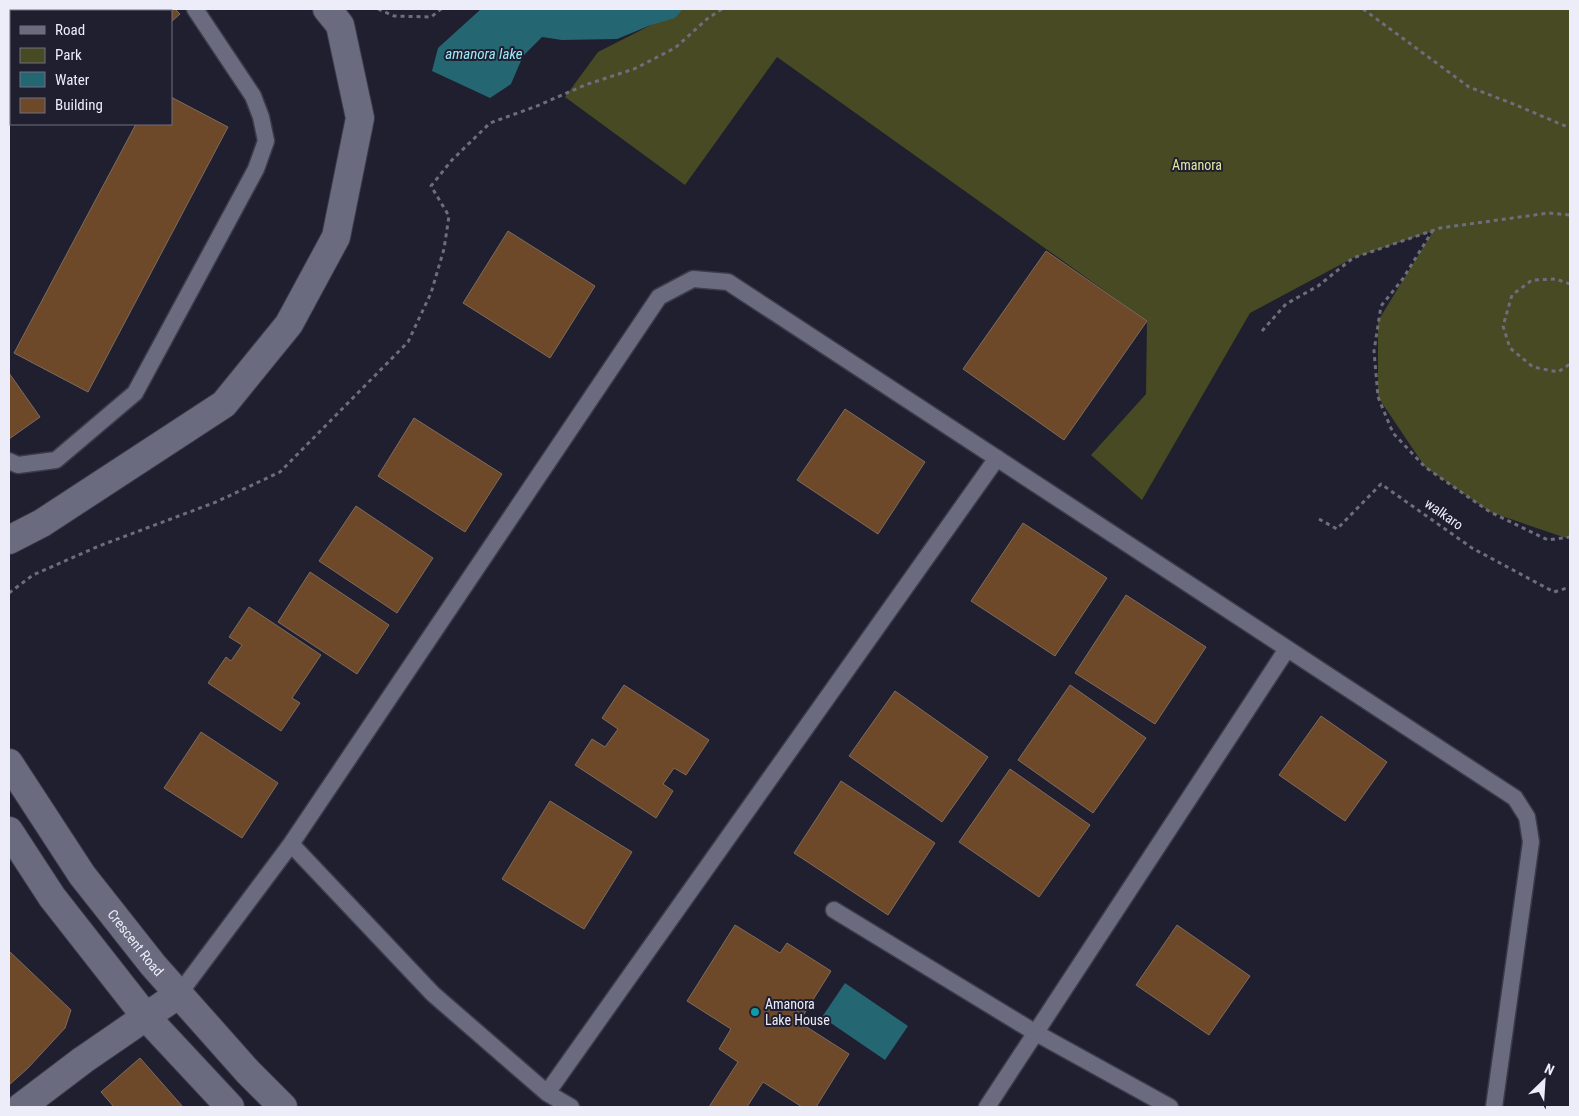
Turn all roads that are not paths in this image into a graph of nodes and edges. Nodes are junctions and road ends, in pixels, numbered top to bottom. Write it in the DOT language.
graph roads {
  1 [pos="195,9"];
  2 [pos="327,9"];
  3 [pos="997,458"];
  4 [pos="9,461"];
  5 [pos="9,540"];
  6 [pos="1288,649"];
  7 [pos="9,764"];
  8 [pos="9,832"];
  9 [pos="291,844"];
  10 [pos="834,910"];
  11 [pos="179,994"];
  12 [pos="146,1017"];
  13 [pos="1036,1033"];
  14 [pos="547,1093"];
  15 [pos="34,1104"];
  16 [pos="230,1107"];
  17 [pos="283,1107"];
  18 [pos="571,1107"];
  19 [pos="987,1107"];
  20 [pos="1170,1107"];
  21 [pos="1494,1107"];
  1 -- 4 [label="lane"];
  2 -- 5 [label="street"];
  3 -- 6 [label="lane"];
  3 -- 9 [label="lane"];
  3 -- 14 [label="lane"];
  6 -- 13 [label="lane"];
  6 -- 21 [label="lane"];
  7 -- 11 [label="street, Crescent Road"];
  8 -- 12 [label="street"];
  9 -- 11 [label="lane"];
  9 -- 14 [label="lane"];
  10 -- 13 [label="lane"];
  11 -- 12 [label="street"];
  11 -- 17 [label="street, Crescent Road"];
  12 -- 15 [label="street"];
  12 -- 16 [label="street"];
  13 -- 19 [label="lane"];
  13 -- 20 [label="lane"];
  14 -- 18 [label="lane"];
}
